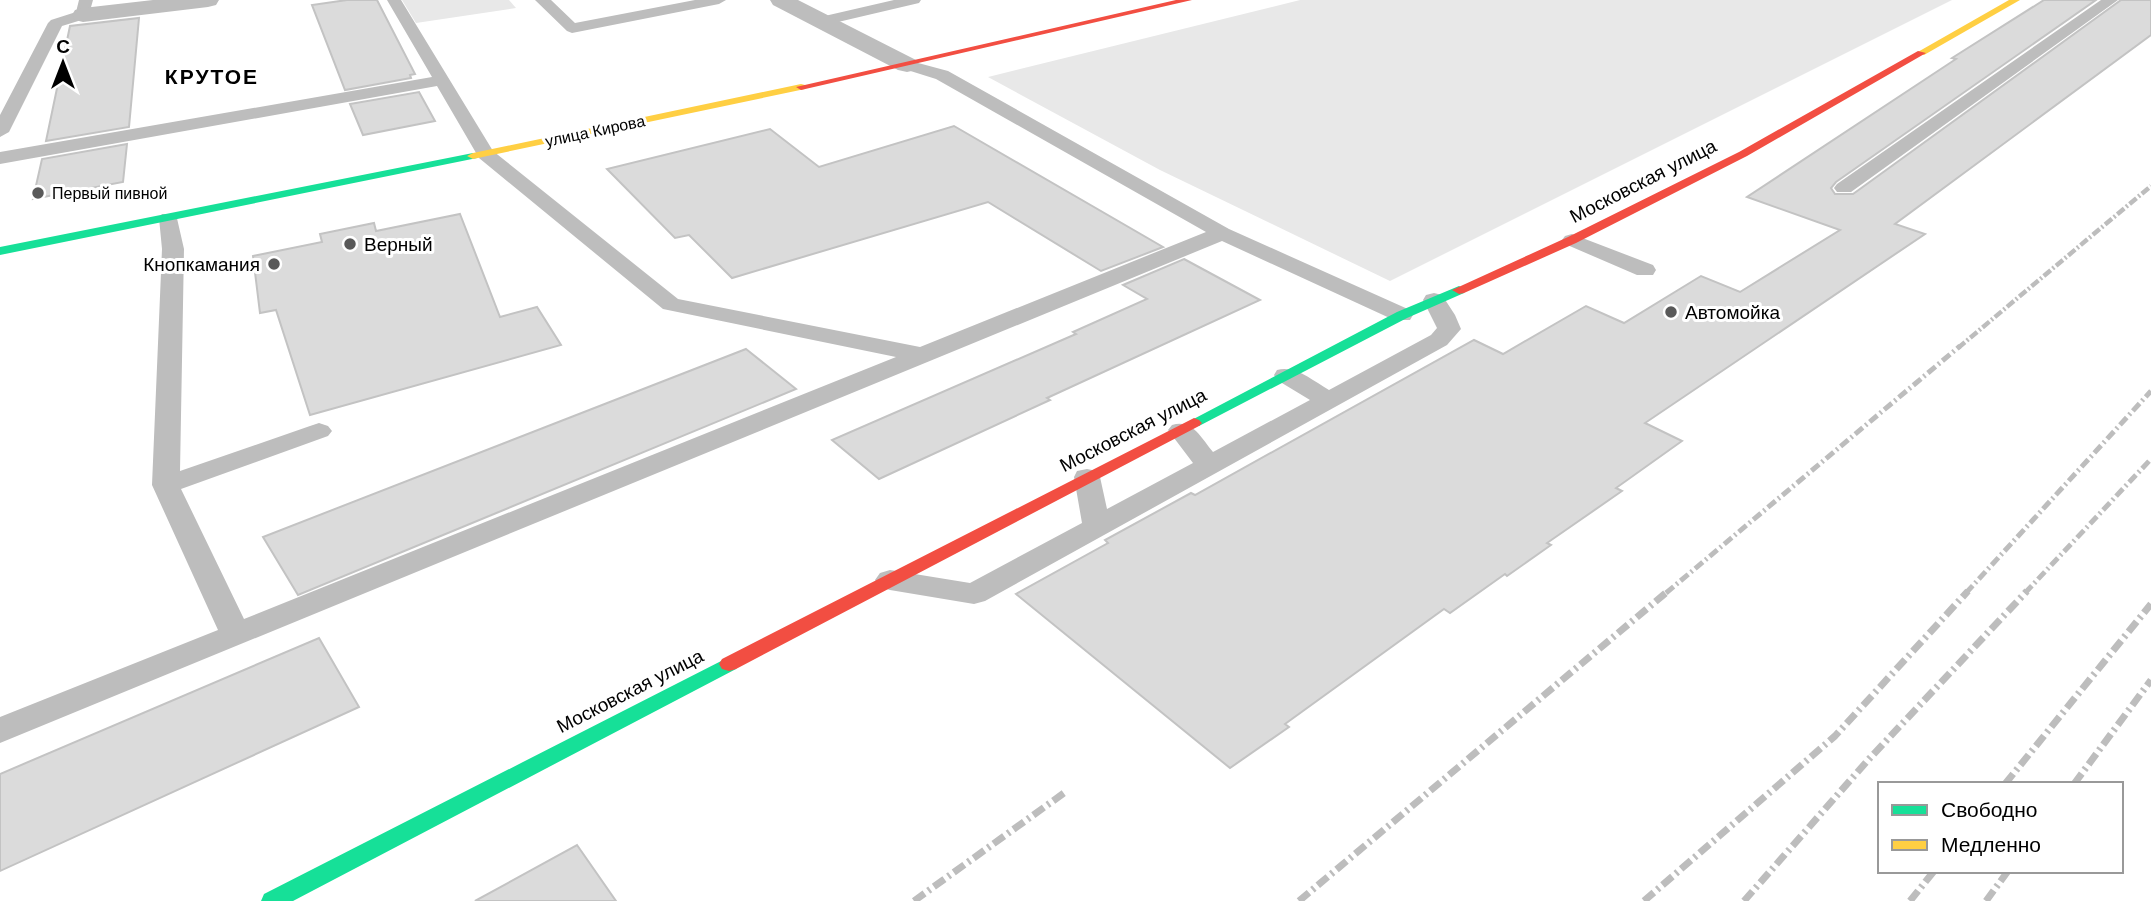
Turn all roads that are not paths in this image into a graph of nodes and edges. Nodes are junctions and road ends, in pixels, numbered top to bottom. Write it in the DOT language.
graph roads {
  1 [pos="208,0"];
  2 [pos="394,0"];
  3 [pos="542,0"];
  4 [pos="719,0"];
  5 [pos="781,0"];
  6 [pos="914,0"];
  7 [pos="1188,0"];
  8 [pos="2015,0"];
  9 [pos="2111,0"];
  10 [pos="84,8"];
  11 [pos="821,21"];
  12 [pos="907,65"];
  13 [pos="443,80"];
  14 [pos="23,90"];
  15 [pos="0,93"];
  16 [pos="0,132"];
  17 [pos="486,154"];
  18 [pos="0,158"];
  19 [pos="1844,188"];
  20 [pos="169,218"];
  21 [pos="1223,233"];
  22 [pos="1572,240"];
  23 [pos="0,251"];
  24 [pos="1645,270"];
  25 [pos="1434,300"];
  26 [pos="1402,315"];
  27 [pos="923,355"];
  28 [pos="1286,375"];
  29 [pos="1329,401"];
  30 [pos="319,430"];
  31 [pos="1181,430"];
  32 [pos="1209,466"];
  33 [pos="1087,477"];
  34 [pos="166,485"];
  35 [pos="1097,527"];
  36 [pos="890,580"];
  37 [pos="236,635"];
  38 [pos="0,731"];
  39 [pos="272,901"];
  1 -- 10 [label="street"];
  2 -- 13 [label="lane"];
  3 -- 4 [label="lane"];
  5 -- 11 [label="street"];
  6 -- 11 [label="lane"];
  7 -- 12 [label="street, улица Кирова"];
  8 -- 22 [label="street, Московская улица"];
  9 -- 19 [label="lane"];
  10 -- 14 [label="lane"];
  11 -- 12 [label="street"];
  12 -- 17 [label="street, улица Кирова"];
  12 -- 21 [label="lane"];
  13 -- 17 [label="lane"];
  13 -- 18 [label="lane"];
  14 -- 15 [label="lane"];
  14 -- 16 [label="lane"];
  17 -- 20 [label="street, улица Кирова"];
  17 -- 27 [label="lane"];
  20 -- 23 [label="street, улица Кирова"];
  20 -- 34 [label="lane"];
  21 -- 26 [label="lane"];
  21 -- 27 [label="lane"];
  22 -- 24 [label="lane"];
  22 -- 25 [label="street, Московская улица"];
  25 -- 26 [label="street, Московская улица"];
  25 -- 29 [label="lane"];
  26 -- 28 [label="street, Московская улица"];
  27 -- 37 [label="lane"];
  28 -- 29 [label="lane"];
  28 -- 31 [label="street, Московская улица"];
  29 -- 32 [label="lane"];
  30 -- 34 [label="lane"];
  31 -- 32 [label="lane"];
  31 -- 33 [label="street, Московская улица"];
  32 -- 35 [label="lane"];
  33 -- 35 [label="lane"];
  33 -- 36 [label="street, Московская улица"];
  34 -- 37 [label="lane"];
  35 -- 36 [label="lane"];
  36 -- 39 [label="street, Московская улица"];
  37 -- 38 [label="lane"];
}
